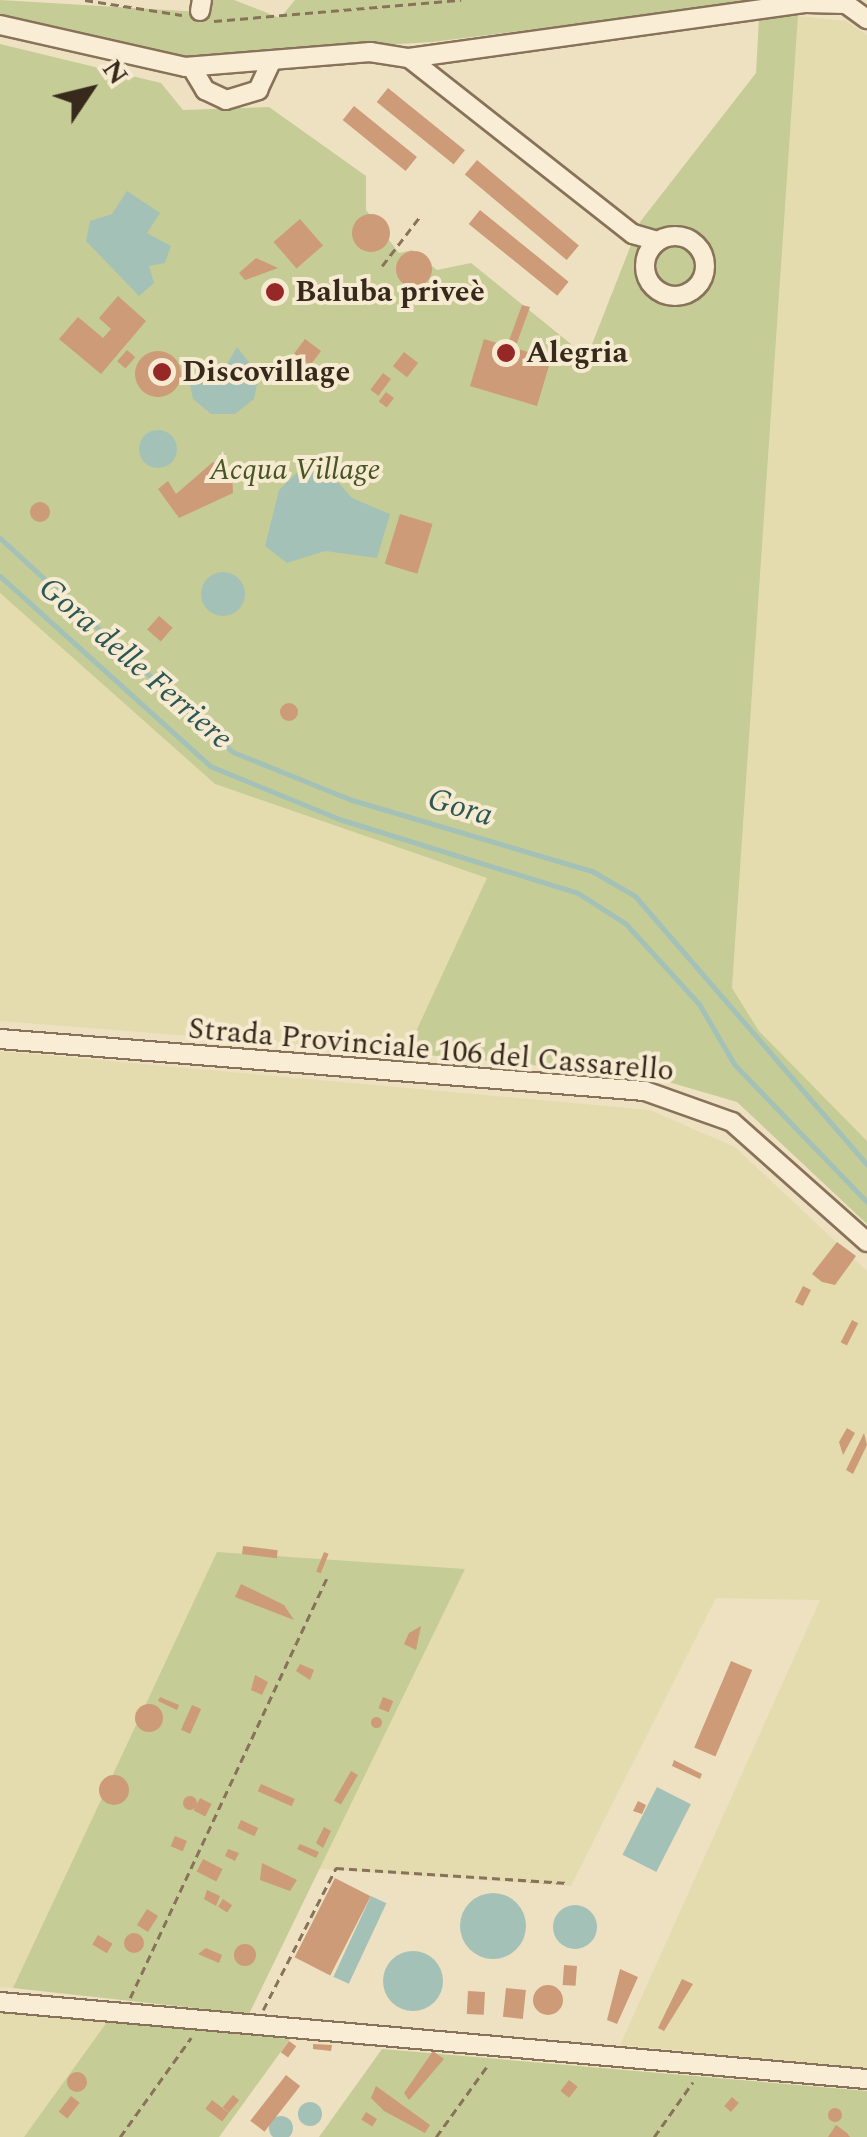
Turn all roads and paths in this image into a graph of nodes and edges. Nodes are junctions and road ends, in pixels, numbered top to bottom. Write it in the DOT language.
graph roads {
  1 [pos="85,0"];
  2 [pos="461,0"];
  3 [pos="867,19"];
  4 [pos="0,25"];
  5 [pos="409,58"];
  6 [pos="270,64"];
  7 [pos="192,68"];
  8 [pos="421,215"];
  9 [pos="652,248"];
  10 [pos="382,266"];
  11 [pos="0,1039"];
  12 [pos="867,1242"];
  13 [pos="326,1580"];
  14 [pos="568,1883"];
  15 [pos="0,2002"];
  16 [pos="123,2013"];
  17 [pos="203,2020"];
  18 [pos="256,2025"];
  19 [pos="500,2047"];
  20 [pos="706,2064"];
  21 [pos="867,2079"];
  22 [pos="120,2137"];
  23 [pos="436,2137"];
  24 [pos="654,2137"];
  1 -- 2 [label="path"];
  3 -- 5 [label="street"];
  4 -- 7 [label="street"];
  5 -- 6 [label="street"];
  5 -- 9 [label="street"];
  6 -- 7 [label="street"];
  6 -- 7 [label="street"];
  8 -- 10 [label="path"];
  11 -- 12 [label="street, Strada Provinciale 106 del Cassarello"];
  13 -- 16 [label="path"];
  14 -- 18 [label="path"];
  15 -- 16 [label="street"];
  16 -- 17 [label="street"];
  17 -- 18 [label="street"];
  17 -- 22 [label="path"];
  18 -- 19 [label="street"];
  19 -- 20 [label="street"];
  19 -- 23 [label="path"];
  20 -- 21 [label="street"];
  20 -- 24 [label="path"];
}
